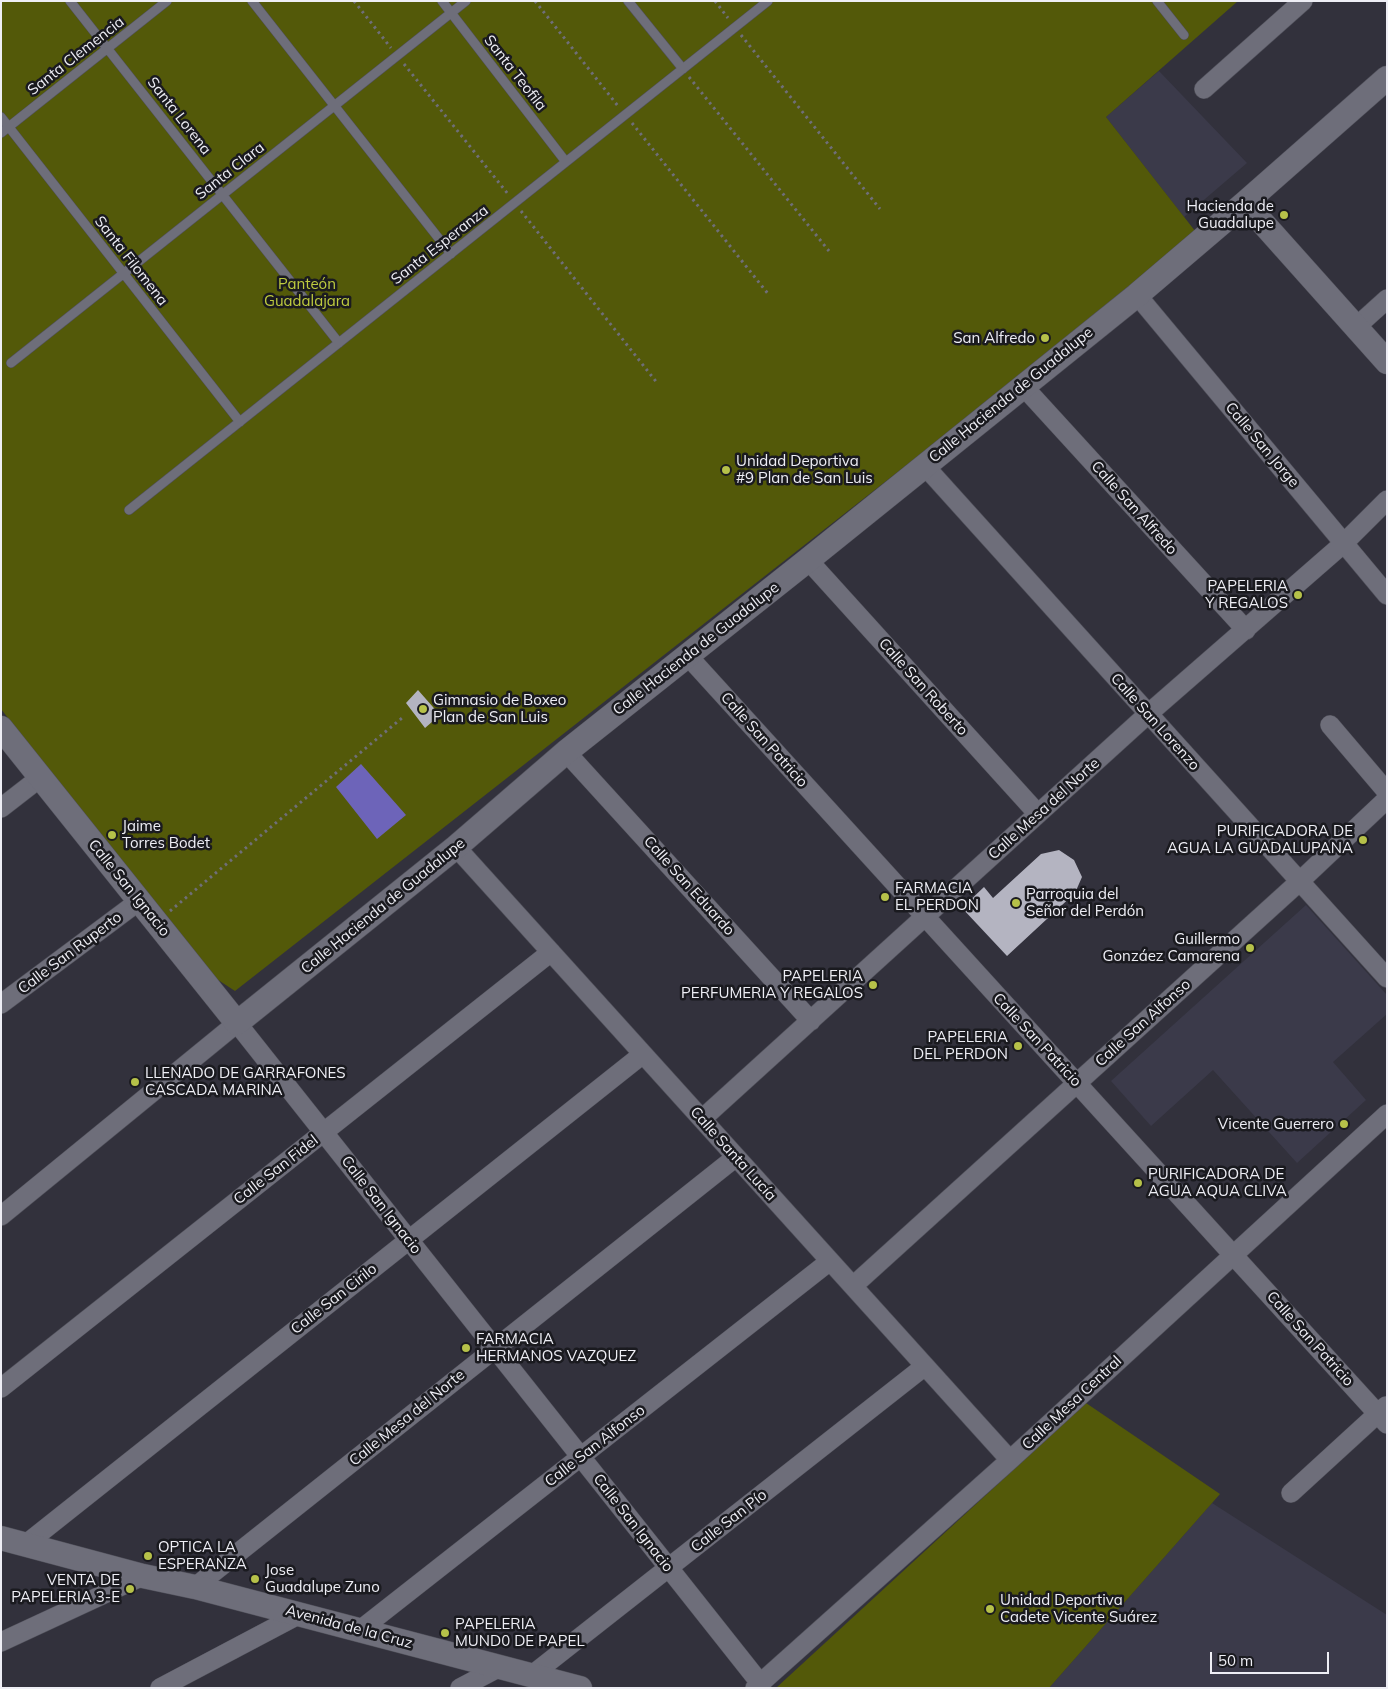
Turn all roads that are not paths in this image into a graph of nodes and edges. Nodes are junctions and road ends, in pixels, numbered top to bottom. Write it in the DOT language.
graph roads {
  1 [pos="70,1"];
  2 [pos="167,1"];
  3 [pos="252,1"];
  4 [pos="442,1"];
  5 [pos="466,1"];
  6 [pos="628,1"];
  7 [pos="768,1"];
  8 [pos="1157,1"];
  9 [pos="1303,1"];
  10 [pos="451,13"];
  11 [pos="1184,35"];
  12 [pos="108,48"];
  13 [pos="683,69"];
  14 [pos="1387,78"];
  15 [pos="1204,89"];
  16 [pos="335,105"];
  17 [pos="1,117"];
  18 [pos="9,127"];
  19 [pos="1,133"];
  20 [pos="566,162"];
  21 [pos="223,194"];
  22 [pos="1245,203"];
  23 [pos="451,254"];
  24 [pos="124,273"];
  25 [pos="1137,295"];
  26 [pos="1387,299"];
  27 [pos="1356,327"];
  28 [pos="339,343"];
  29 [pos="1387,362"];
  30 [pos="11,363"];
  31 [pos="1023,386"];
  32 [pos="240,422"];
  33 [pos="924,466"];
  34 [pos="1387,500"];
  35 [pos="129,510"];
  36 [pos="1344,543"];
  37 [pos="808,560"];
  38 [pos="1387,595"];
  39 [pos="1246,630"];
  40 [pos="687,655"];
  41 [pos="1148,714"];
  42 [pos="1330,725"];
  43 [pos="1,728"];
  44 [pos="566,752"];
  45 [pos="41,778"];
  46 [pos="1387,792"];
  47 [pos="1387,799"];
  48 [pos="1,808"];
  49 [pos="1038,814"];
  50 [pos="456,847"];
  51 [pos="1299,882"];
  52 [pos="139,901"];
  53 [pos="924,918"];
  54 [pos="551,952"];
  55 [pos="1387,978"];
  56 [pos="1,1004"];
  57 [pos="811,1021"];
  58 [pos="237,1023"];
  59 [pos="643,1054"];
  60 [pos="1077,1083"];
  61 [pos="1387,1114"];
  62 [pos="702,1119"];
  63 [pos="324,1133"];
  64 [pos="736,1157"];
  65 [pos="1,1216"];
  66 [pos="409,1240"];
  67 [pos="1234,1255"];
  68 [pos="830,1261"];
  69 [pos="853,1286"];
  70 [pos="494,1348"];
  71 [pos="925,1366"];
  72 [pos="1,1388"];
  73 [pos="1384,1415"];
  74 [pos="581,1458"];
  75 [pos="1010,1460"];
  76 [pos="1291,1493"];
  77 [pos="1,1538"];
  78 [pos="26,1544"];
  79 [pos="669,1568"];
  80 [pos="143,1576"];
  81 [pos="195,1587"];
  82 [pos="300,1614"];
  83 [pos="360,1630"];
  84 [pos="1,1642"];
  85 [pos="500,1667"];
  86 [pos="544,1681"];
  87 [pos="758,1686"];
  88 [pos="160,1688"];
  89 [pos="460,1688"];
  90 [pos="580,1688"];
  1 -- 12 [label="lane, Santa Lorena"];
  2 -- 12 [label="lane, Santa Clemencia"];
  3 -- 16 [label="lane"];
  4 -- 10 [label="lane, Santa Teofila"];
  5 -- 10 [label="lane, Santa Clara"];
  6 -- 13 [label="lane"];
  7 -- 13 [label="lane, Santa Esperanza"];
  8 -- 11 [label="lane"];
  9 -- 15 [label="street"];
  10 -- 16 [label="lane, Santa Clara"];
  10 -- 20 [label="lane, Santa Teofila"];
  12 -- 18 [label="lane, Santa Clemencia"];
  12 -- 21 [label="lane, Santa Lorena"];
  13 -- 20 [label="lane, Santa Esperanza"];
  14 -- 22 [label="street, Calle Hacienda de Guadalupe"];
  16 -- 21 [label="lane, Santa Clara"];
  16 -- 23 [label="lane"];
  17 -- 18 [label="lane, Santa Filomena"];
  18 -- 19 [label="lane, Santa Clemencia"];
  18 -- 24 [label="lane, Santa Filomena"];
  20 -- 23 [label="lane, Santa Esperanza"];
  21 -- 24 [label="lane, Santa Clara"];
  21 -- 28 [label="lane, Santa Lorena"];
  22 -- 25 [label="street, Calle Hacienda de Guadalupe"];
  22 -- 27 [label="street"];
  23 -- 28 [label="lane, Santa Esperanza"];
  24 -- 30 [label="lane, Santa Clara"];
  24 -- 32 [label="lane, Santa Filomena"];
  25 -- 31 [label="street, Calle Hacienda de Guadalupe"];
  25 -- 36 [label="street, Calle San Jorge"];
  26 -- 27 [label="street"];
  27 -- 29 [label="street"];
  28 -- 32 [label="lane, Santa Esperanza"];
  31 -- 33 [label="street, Calle Hacienda de Guadalupe"];
  31 -- 39 [label="street, Calle San Alfredo"];
  32 -- 35 [label="lane, Santa Esperanza"];
  33 -- 37 [label="street, Calle Hacienda de Guadalupe"];
  33 -- 41 [label="street, Calle San Lorenzo"];
  34 -- 36 [label="street, Calle Mesa del Norte"];
  36 -- 38 [label="street, Calle San Jorge"];
  36 -- 39 [label="street, Calle Mesa del Norte"];
  37 -- 40 [label="street, Calle Hacienda de Guadalupe"];
  37 -- 49 [label="street, Calle San Roberto"];
  39 -- 41 [label="street, Calle Mesa del Norte"];
  40 -- 44 [label="street, Calle Hacienda de Guadalupe"];
  40 -- 53 [label="street, Calle San Patricio"];
  41 -- 49 [label="street, Calle Mesa del Norte"];
  41 -- 51 [label="street, Calle San Lorenzo"];
  42 -- 46 [label="street"];
  43 -- 45 [label="street, Calle San Ignacio"];
  44 -- 50 [label="street, Calle Hacienda de Guadalupe"];
  44 -- 57 [label="street, Calle San Eduardo"];
  45 -- 48 [label="street"];
  45 -- 52 [label="street, Calle San Ignacio"];
  47 -- 51 [label="street, Calle San Alfonso"];
  49 -- 53 [label="street, Calle Mesa del Norte"];
  50 -- 54 [label="street, Calle Santa Lucía"];
  50 -- 58 [label="street, Calle Hacienda de Guadalupe"];
  51 -- 55 [label="street, Calle San Lorenzo"];
  51 -- 60 [label="street, Calle San Alfonso"];
  52 -- 56 [label="street, Calle San Ruperto"];
  52 -- 58 [label="street, Calle San Ignacio"];
  53 -- 57 [label="street, Calle Mesa del Norte"];
  53 -- 60 [label="street, Calle San Patricio"];
  54 -- 59 [label="street, Calle Santa Lucía"];
  54 -- 63 [label="street, Calle San Fidel"];
  57 -- 62 [label="street, Calle Mesa del Norte"];
  58 -- 63 [label="street, Calle San Ignacio"];
  58 -- 65 [label="street, Calle Hacienda de Guadalupe"];
  59 -- 62 [label="street, Calle Santa Lucía"];
  59 -- 66 [label="street, Calle San Cirilo"];
  60 -- 67 [label="street, Calle San Patricio"];
  60 -- 69 [label="street, Calle San Alfonso"];
  61 -- 67 [label="street, Calle Mesa Central"];
  62 -- 64 [label="street, Calle Santa Lucía"];
  63 -- 66 [label="street, Calle San Ignacio"];
  63 -- 72 [label="street, Calle San Fidel"];
  64 -- 68 [label="street, Calle Santa Lucía"];
  64 -- 70 [label="street, Calle Mesa del Norte"];
  66 -- 70 [label="street, Calle San Ignacio"];
  66 -- 78 [label="street, Calle San Cirilo"];
  67 -- 73 [label="street, Calle San Patricio"];
  67 -- 75 [label="street, Calle Mesa Central"];
  68 -- 69 [label="street, Calle Santa Lucía"];
  68 -- 74 [label="street, Calle San Alfonso"];
  69 -- 71 [label="street, Calle Santa Lucía"];
  70 -- 74 [label="street, Calle San Ignacio"];
  70 -- 81 [label="street, Calle Mesa del Norte"];
  71 -- 75 [label="street, Calle Santa Lucía"];
  71 -- 79 [label="street, Calle San Pío"];
  73 -- 76 [label="street"];
  74 -- 79 [label="street, Calle San Ignacio"];
  74 -- 83 [label="street, Calle San Alfonso"];
  75 -- 87 [label="street, Calle Mesa Central"];
  77 -- 78 [label="street, Avenida de la Cruz"];
  78 -- 80 [label="street, Avenida de la Cruz"];
  79 -- 86 [label="street, Calle San Pío"];
  79 -- 87 [label="street, Calle San Ignacio"];
  80 -- 81 [label="street, Avenida de la Cruz"];
  80 -- 84 [label="street"];
  81 -- 82 [label="street, Avenida de la Cruz"];
  82 -- 83 [label="street, Avenida de la Cruz"];
  82 -- 88 [label="street"];
  83 -- 85 [label="street, Avenida de la Cruz"];
  85 -- 86 [label="street, Avenida de la Cruz"];
  85 -- 89 [label="street"];
  86 -- 90 [label="street, Avenida de la Cruz"];
}
